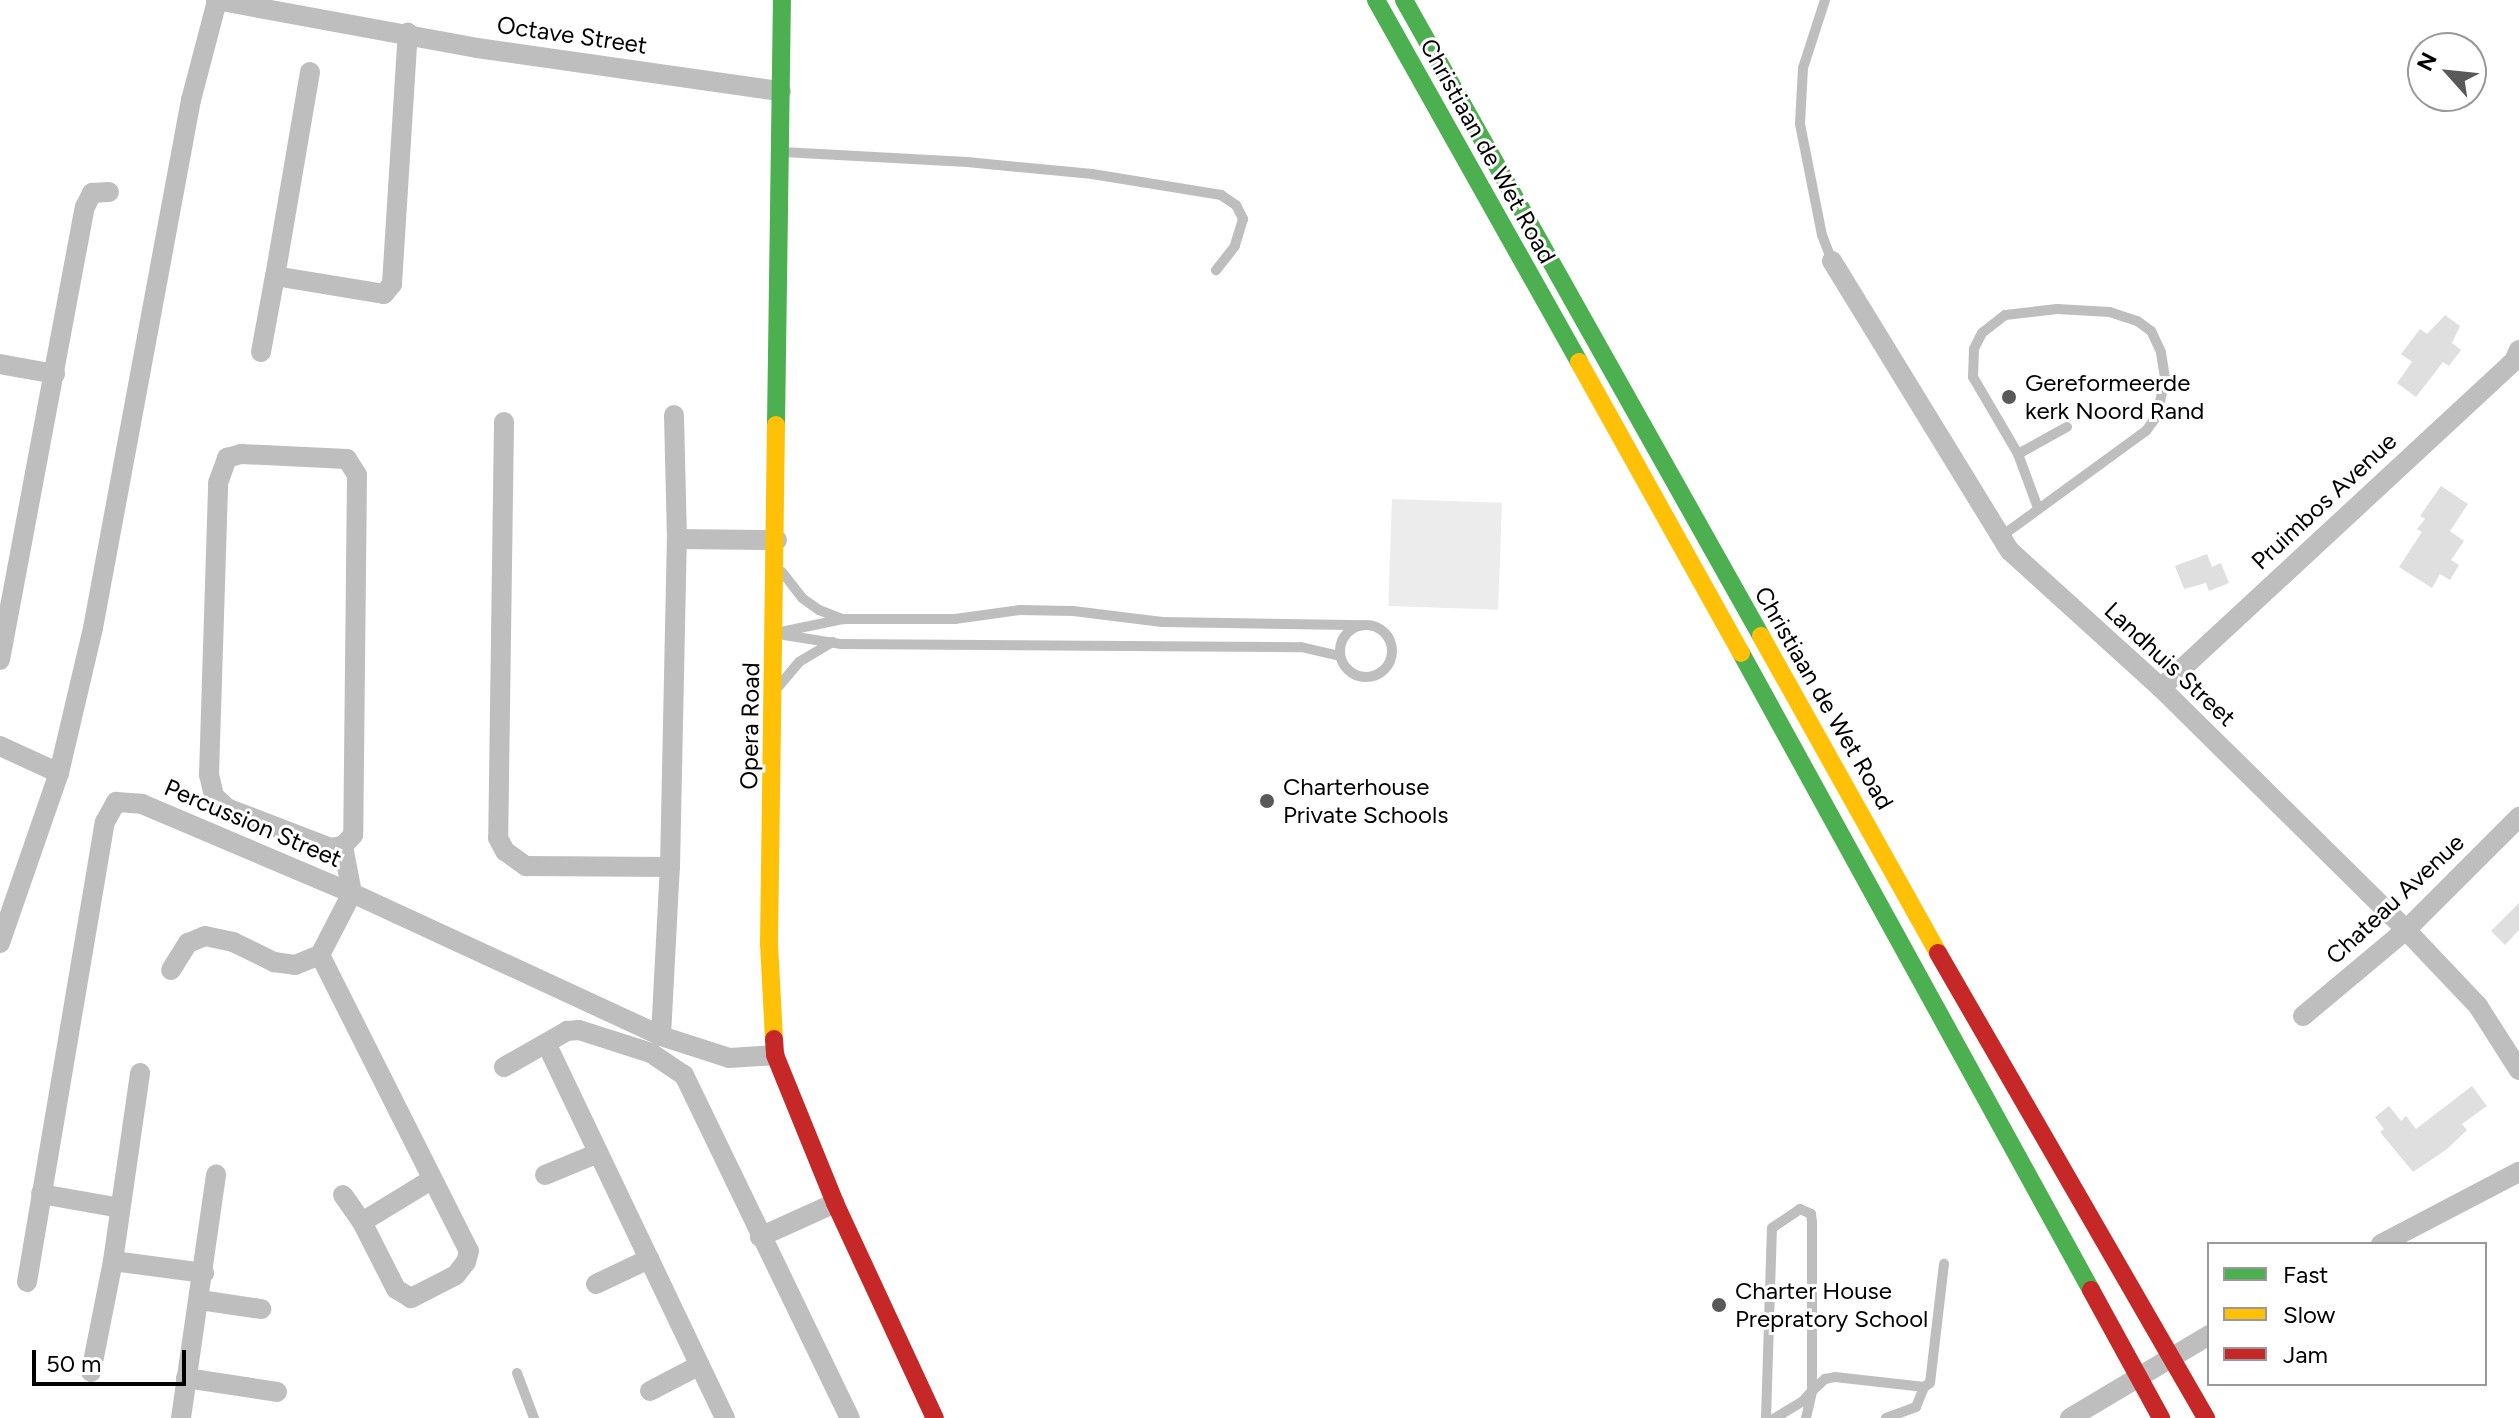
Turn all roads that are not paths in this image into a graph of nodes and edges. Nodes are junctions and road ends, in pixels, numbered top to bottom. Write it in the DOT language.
graph roads {
  1 [pos="782,0"];
  2 [pos="1376,0"];
  3 [pos="1404,0"];
  4 [pos="1825,0"];
  5 [pos="216,1"];
  6 [pos="408,33"];
  7 [pos="310,72"];
  8 [pos="781,91"];
  9 [pos="781,152"];
  10 [pos="109,192"];
  11 [pos="1832,261"];
  12 [pos="1216,270"];
  13 [pos="275,276"];
  14 [pos="261,352"];
  15 [pos="2517,358"];
  16 [pos="0,364"];
  17 [pos="55,374"];
  18 [pos="674,415"];
  19 [pos="504,422"];
  20 [pos="2067,427"];
  21 [pos="2018,454"];
  22 [pos="2038,508"];
  23 [pos="1999,538"];
  24 [pos="677,539"];
  25 [pos="777,540"];
  26 [pos="777,563"];
  27 [pos="6,601"];
  28 [pos="843,619"];
  29 [pos="1364,625"];
  30 [pos="776,633"];
  31 [pos="832,642"];
  32 [pos="1340,656"];
  33 [pos="0,660"];
  34 [pos="2161,688"];
  35 [pos="774,691"];
  36 [pos="0,746"];
  37 [pos="59,773"];
  38 [pos="2519,817"];
  39 [pos="343,846"];
  40 [pos="670,867"];
  41 [pos="352,893"];
  42 [pos="2406,930"];
  43 [pos="0,943"];
  44 [pos="320,955"];
  45 [pos="171,970"];
  46 [pos="2303,1016"];
  47 [pos="661,1036"];
  48 [pos="547,1045"];
  49 [pos="775,1055"];
  50 [pos="504,1067"];
  51 [pos="2519,1070"];
  52 [pos="140,1073"];
  53 [pos="598,1153"];
  54 [pos="2519,1172"];
  55 [pos="216,1175"];
  56 [pos="545,1175"];
  57 [pos="431,1180"];
  58 [pos="41,1194"];
  59 [pos="343,1195"];
  60 [pos="835,1203"];
  61 [pos="120,1208"];
  62 [pos="362,1222"];
  63 [pos="760,1237"];
  64 [pos="2385,1242"];
  65 [pos="649,1259"];
  66 [pos="113,1261"];
  67 [pos="1944,1264"];
  68 [pos="204,1273"];
  69 [pos="27,1282"];
  70 [pos="596,1284"];
  71 [pos="200,1300"];
  72 [pos="261,1309"];
  73 [pos="2207,1336"];
  74 [pos="2171,1355"];
  75 [pos="700,1365"];
  76 [pos="91,1372"];
  77 [pos="517,1373"];
  78 [pos="2137,1377"];
  79 [pos="186,1378"];
  80 [pos="1924,1387"];
  81 [pos="650,1391"];
  82 [pos="1812,1391"];
  83 [pos="277,1392"];
  84 [pos="181,1418"];
  85 [pos="534,1418"];
  86 [pos="725,1418"];
  87 [pos="850,1418"];
  88 [pos="935,1418"];
  89 [pos="1766,1418"];
  90 [pos="1775,1418"];
  91 [pos="1806,1418"];
  92 [pos="1886,1418"];
  93 [pos="2070,1418"];
  94 [pos="2161,1418"];
  95 [pos="2206,1418"];
  1 -- 8 [label="main road, Opera Road"];
  2 -- 78 [label="main road, Christiaan de Wet Road"];
  3 -- 74 [label="main road, Christiaan de Wet Road"];
  4 -- 11 [label="lane"];
  5 -- 6 [label="street, Octave Street"];
  5 -- 37 [label="street"];
  6 -- 8 [label="street, Octave Street"];
  6 -- 13 [label="street"];
  7 -- 13 [label="street"];
  8 -- 9 [label="main road, Opera Road"];
  9 -- 12 [label="lane"];
  9 -- 25 [label="main road, Opera Road"];
  10 -- 17 [label="street"];
  11 -- 23 [label="street, Landhuis Street"];
  13 -- 14 [label="street"];
  15 -- 34 [label="street, Pruimbos Avenue"];
  16 -- 17 [label="street"];
  17 -- 27 [label="street"];
  18 -- 24 [label="street"];
  19 -- 40 [label="street"];
  20 -- 21 [label="lane"];
  21 -- 22 [label="lane"];
  21 -- 22 [label="lane"];
  22 -- 23 [label="lane"];
  23 -- 34 [label="street, Landhuis Street"];
  24 -- 25 [label="street"];
  24 -- 40 [label="street"];
  25 -- 26 [label="main road, Opera Road"];
  26 -- 28 [label="lane"];
  26 -- 30 [label="main road, Opera Road"];
  27 -- 33 [label="street"];
  28 -- 29 [label="lane"];
  28 -- 30 [label="lane"];
  29 -- 32 [label="lane"];
  29 -- 32 [label="lane"];
  30 -- 31 [label="lane"];
  30 -- 35 [label="main road, Opera Road"];
  31 -- 32 [label="lane"];
  31 -- 35 [label="lane"];
  34 -- 42 [label="street, Landhuis Street"];
  35 -- 49 [label="main road, Opera Road"];
  36 -- 37 [label="street"];
  37 -- 43 [label="street"];
  38 -- 42 [label="street, Chateau Avenue"];
  39 -- 39 [label="street"];
  39 -- 41 [label="street"];
  40 -- 47 [label="street"];
  41 -- 44 [label="street"];
  41 -- 47 [label="street, Percussion Street"];
  41 -- 58 [label="street, Percussion Street"];
  42 -- 46 [label="street, Chateau Avenue"];
  42 -- 51 [label="street, Landhuis Street"];
  44 -- 45 [label="street"];
  44 -- 57 [label="street"];
  47 -- 49 [label="street, Percussion Street"];
  48 -- 50 [label="street"];
  48 -- 53 [label="street"];
  48 -- 63 [label="street"];
  49 -- 60 [label="main road, Opera Road"];
  52 -- 61 [label="street"];
  53 -- 56 [label="street"];
  53 -- 65 [label="street"];
  54 -- 64 [label="street"];
  55 -- 68 [label="street"];
  57 -- 62 [label="street"];
  57 -- 62 [label="street"];
  58 -- 61 [label="street"];
  58 -- 69 [label="street, Percussion Street"];
  59 -- 62 [label="street"];
  60 -- 63 [label="street"];
  60 -- 88 [label="main road, Opera Road"];
  61 -- 66 [label="street"];
  63 -- 87 [label="street"];
  65 -- 70 [label="street"];
  65 -- 75 [label="street"];
  66 -- 68 [label="street"];
  66 -- 76 [label="street"];
  67 -- 80 [label="lane"];
  68 -- 71 [label="street"];
  71 -- 72 [label="street"];
  71 -- 79 [label="street"];
  73 -- 74 [label="street"];
  74 -- 78 [label="street"];
  74 -- 95 [label="main road, Christiaan de Wet Road"];
  75 -- 81 [label="street"];
  75 -- 86 [label="street"];
  77 -- 85 [label="lane"];
  78 -- 93 [label="street"];
  78 -- 94 [label="main road, Christiaan de Wet Road"];
  79 -- 83 [label="street"];
  79 -- 84 [label="street"];
  80 -- 82 [label="lane"];
  80 -- 92 [label="lane"];
  82 -- 89 [label="lane"];
  82 -- 90 [label="lane"];
  82 -- 91 [label="lane"];
}
